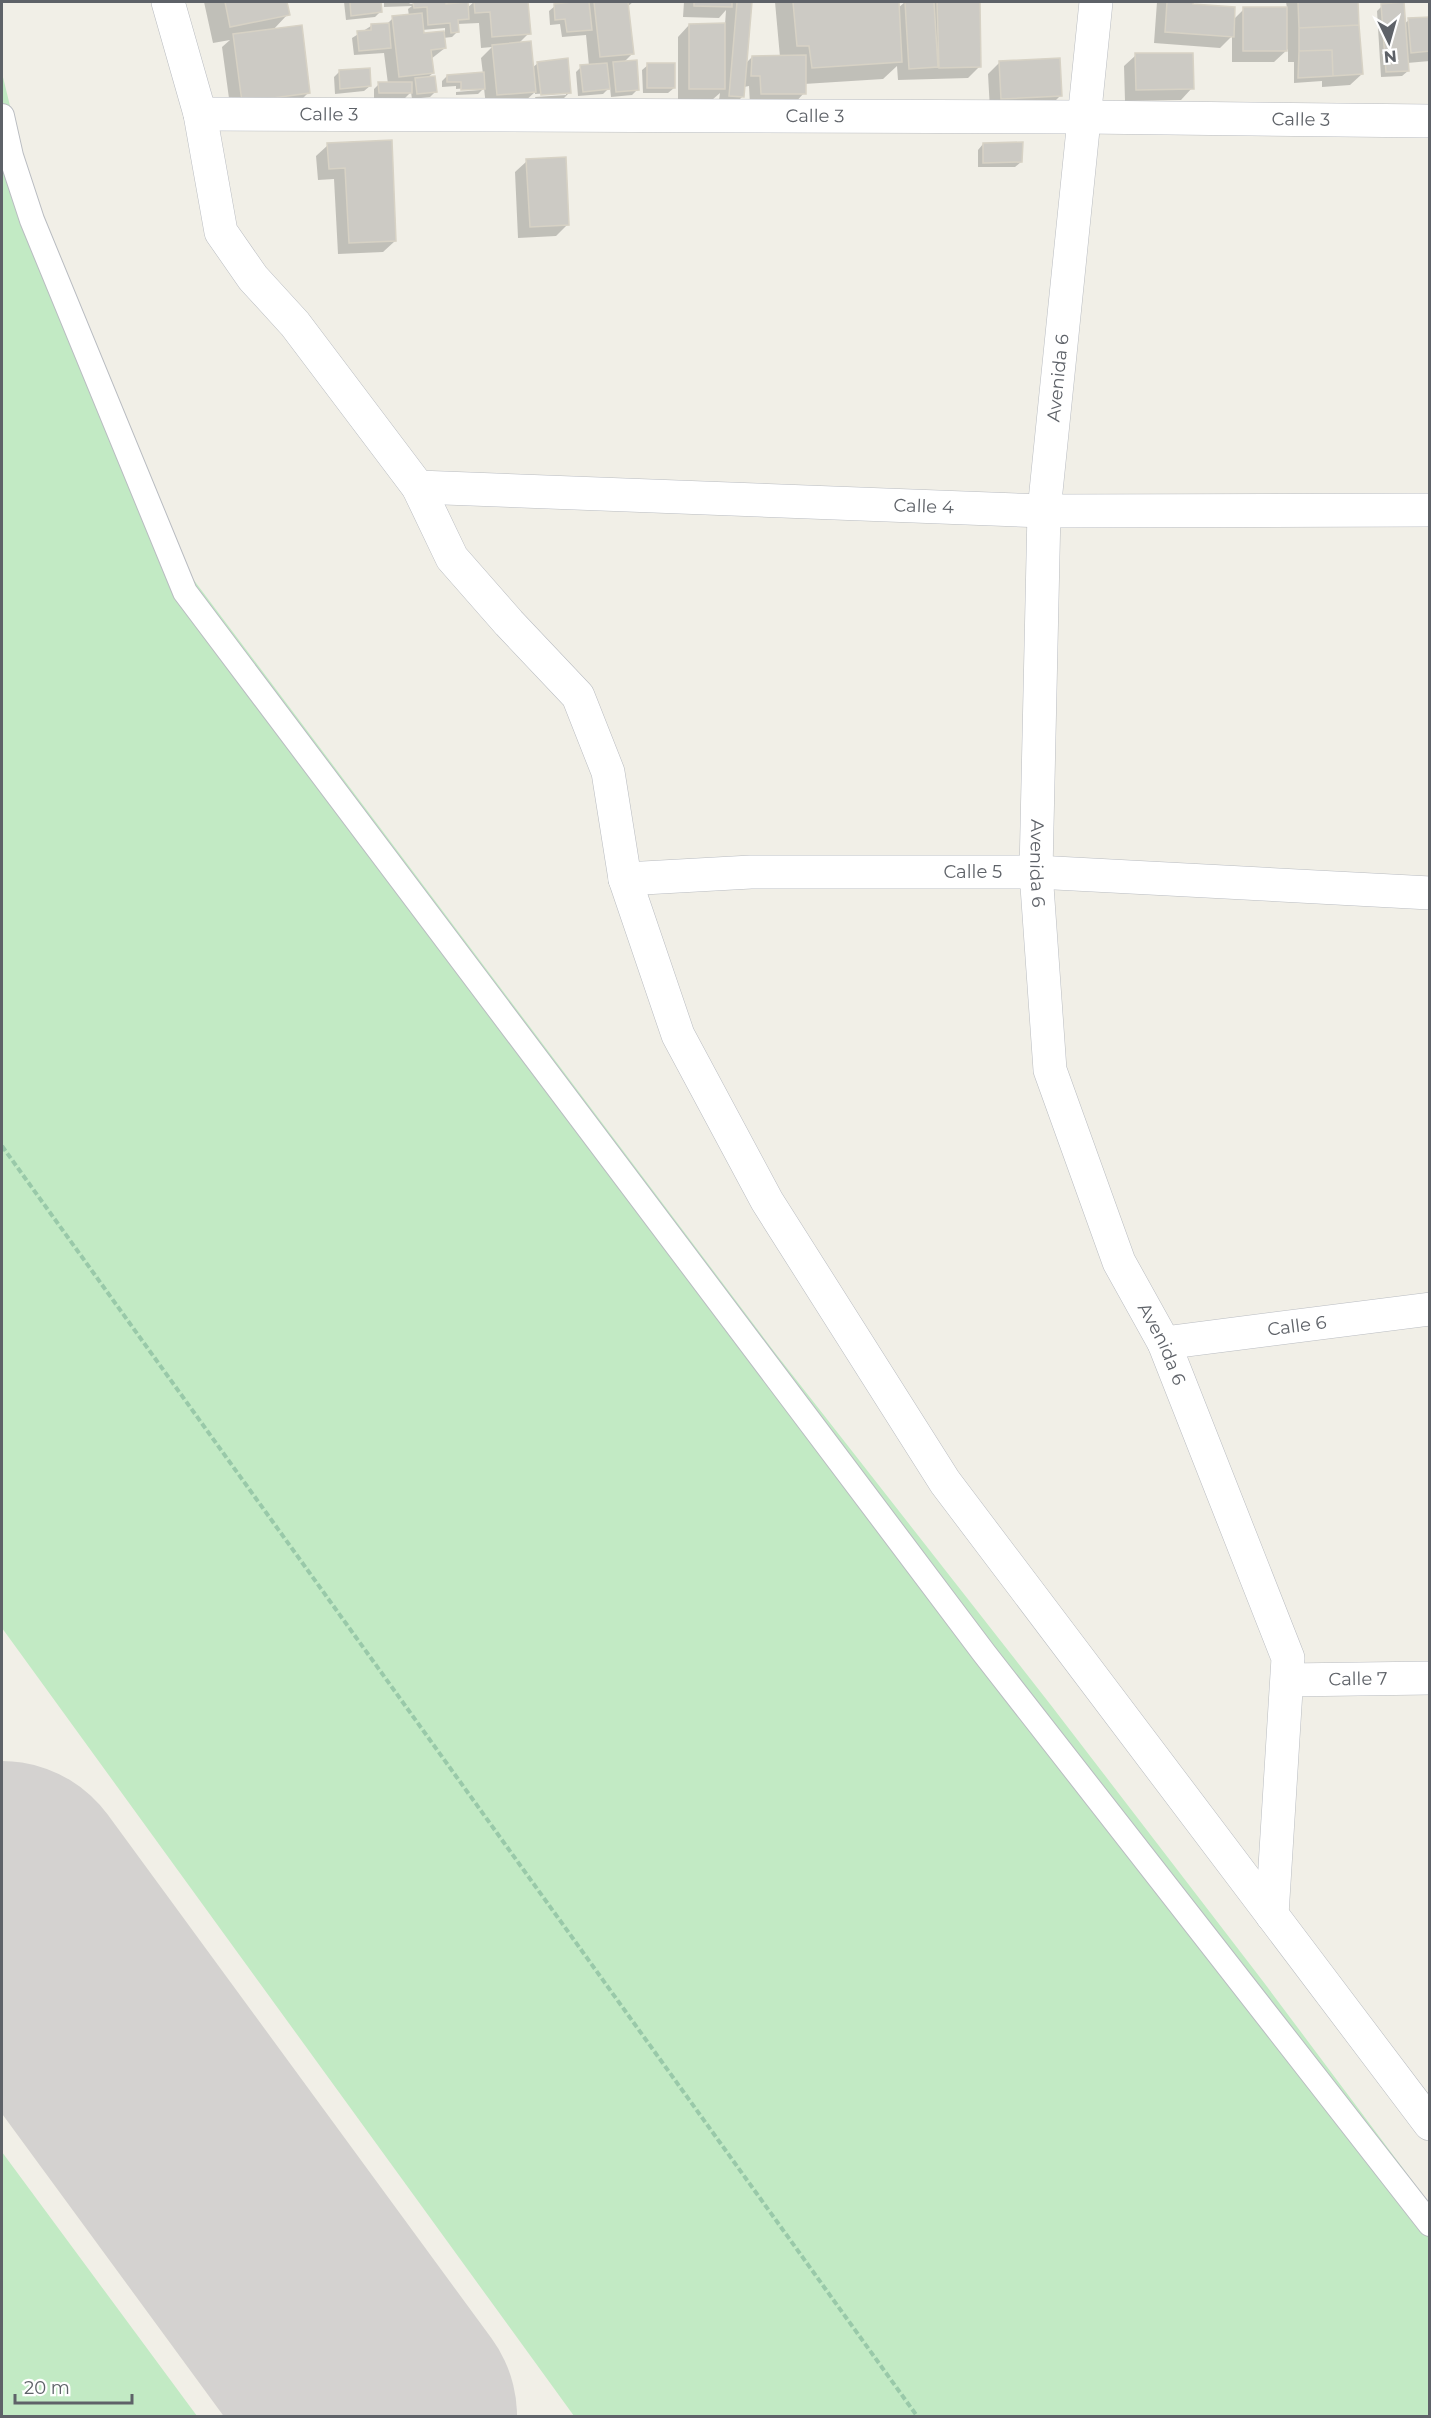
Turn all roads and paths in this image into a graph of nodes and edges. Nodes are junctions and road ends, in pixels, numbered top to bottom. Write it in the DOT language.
graph roads {
  1 [pos="168,2"];
  2 [pos="1096,2"];
  3 [pos="200,114"];
  4 [pos="2,116"];
  5 [pos="1084,117"];
  6 [pos="1430,121"];
  7 [pos="418,487"];
  8 [pos="1430,510"];
  9 [pos="1044,511"];
  10 [pos="1035,872"];
  11 [pos="625,879"];
  12 [pos="1430,893"];
  13 [pos="2,1146"];
  14 [pos="1430,1309"];
  15 [pos="1164,1343"];
  16 [pos="1430,1678"];
  17 [pos="1288,1680"];
  18 [pos="1272,1915"];
  19 [pos="1430,2124"];
  20 [pos="1430,2224"];
  21 [pos="917,2416"];
  1 -- 3 [label="street"];
  2 -- 5 [label="street, Avenida 6"];
  3 -- 5 [label="street, Calle 3"];
  3 -- 7 [label="street"];
  4 -- 20 [label="lane"];
  5 -- 6 [label="street, Calle 3"];
  5 -- 9 [label="street, Avenida 6"];
  7 -- 9 [label="street, Calle 4"];
  7 -- 11 [label="street"];
  8 -- 9 [label="street, Calle 4"];
  9 -- 10 [label="street, Avenida 6"];
  10 -- 11 [label="street, Calle 5"];
  10 -- 12 [label="street, Calle 5"];
  10 -- 15 [label="street, Avenida 6"];
  11 -- 18 [label="street"];
  13 -- 21 [label="path"];
  14 -- 15 [label="street, Calle 6"];
  15 -- 17 [label="street, Avenida 6"];
  16 -- 17 [label="street, Calle 7"];
  17 -- 18 [label="street, Avenida 6"];
  18 -- 19 [label="street"];
}
